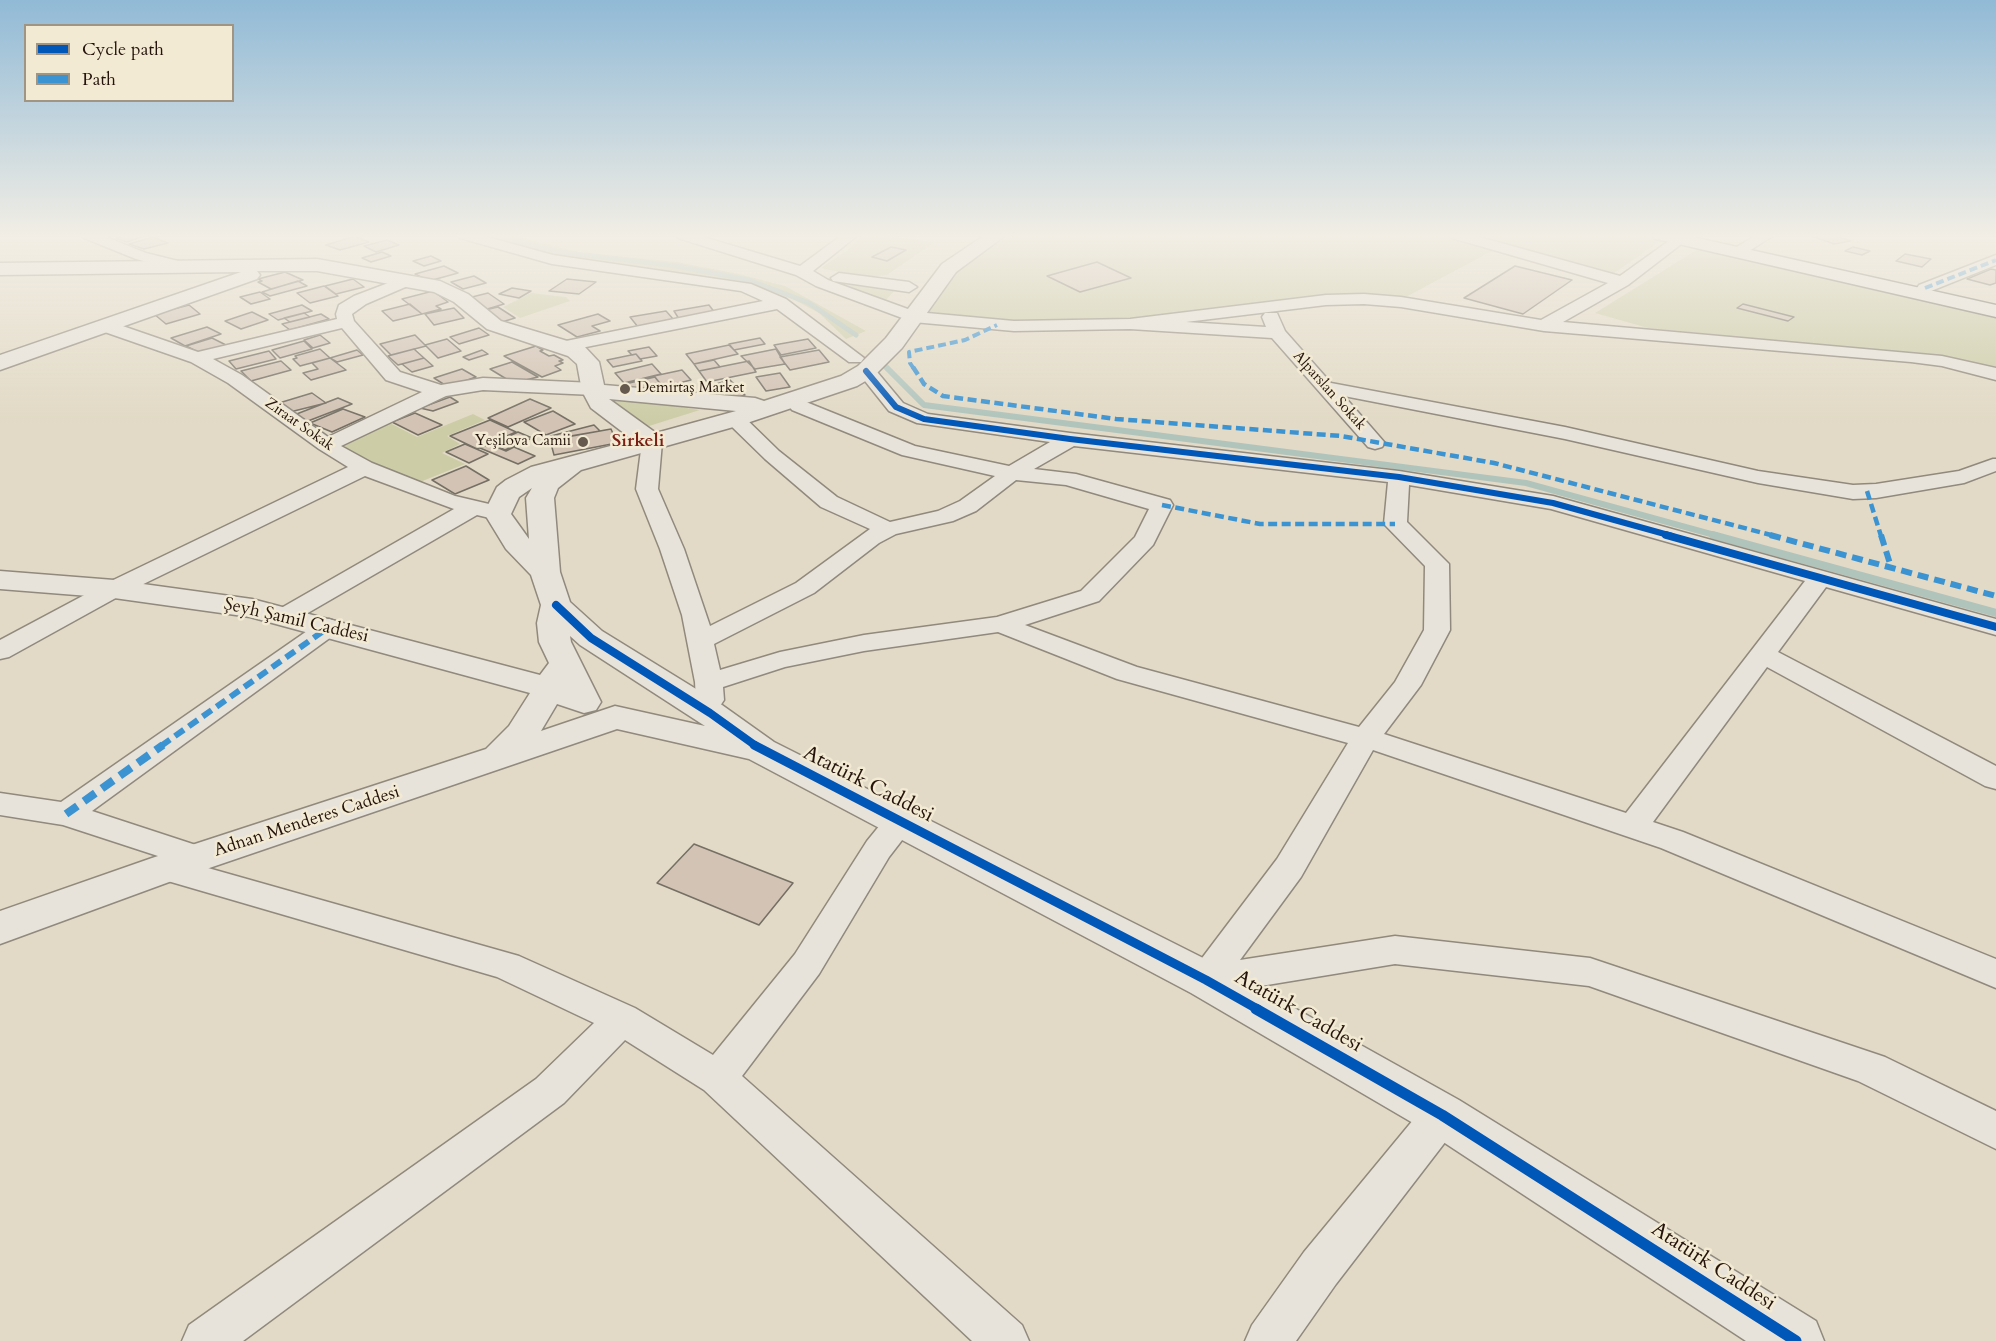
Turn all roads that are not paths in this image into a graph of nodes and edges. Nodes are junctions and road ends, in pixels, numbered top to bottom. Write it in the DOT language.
graph roads {
  1 [pos="186,298"];
  2 [pos="368,298"];
  3 [pos="457,298"];
  4 [pos="771,298"];
  5 [pos="849,298"];
  6 [pos="903,298"];
  7 [pos="928,298"];
  8 [pos="1594,298"];
  9 [pos="1941,298"];
  10 [pos="1970,298"];
  11 [pos="780,303"];
  12 [pos="1996,303"];
  13 [pos="1274,307"];
  14 [pos="1996,311"];
  15 [pos="913,317"];
  16 [pos="888,319"];
  17 [pos="346,322"];
  18 [pos="1130,324"];
  19 [pos="105,326"];
  20 [pos="1544,326"];
  21 [pos="1277,333"];
  22 [pos="566,346"];
  23 [pos="197,358"];
  24 [pos="861,361"];
  25 [pos="0,363"];
  26 [pos="1996,374"];
  27 [pos="1325,387"];
  28 [pos="594,390"];
  29 [pos="441,391"];
  30 [pos="784,403"];
  31 [pos="735,419"];
  32 [pos="1070,439"];
  33 [pos="652,442"];
  34 [pos="1375,443"];
  35 [pos="326,446"];
  36 [pos="1995,465"];
  37 [pos="573,466"];
  38 [pos="364,468"];
  39 [pos="1012,473"];
  40 [pos="1399,477"];
  41 [pos="541,508"];
  42 [pos="490,514"];
  43 [pos="888,529"];
  44 [pos="545,572"];
  45 [pos="1821,577"];
  46 [pos="0,580"];
  47 [pos="114,589"];
  48 [pos="556,605"];
  49 [pos="285,616"];
  50 [pos="1000,624"];
  51 [pos="329,627"];
  52 [pos="1996,627"];
  53 [pos="701,641"];
  54 [pos="0,651"];
  55 [pos="1763,654"];
  56 [pos="556,673"];
  57 [pos="648,673"];
  58 [pos="710,698"];
  59 [pos="600,709"];
  60 [pos="1365,738"];
  61 [pos="762,750"];
  62 [pos="499,758"];
  63 [pos="1996,779"];
  64 [pos="0,804"];
  65 [pos="66,814"];
  66 [pos="900,822"];
  67 [pos="1632,826"];
  68 [pos="183,863"];
  69 [pos="2,926"];
  70 [pos="1996,974"];
  71 [pos="1206,980"];
  72 [pos="622,1019"];
  73 [pos="718,1078"];
  74 [pos="1442,1115"];
  75 [pos="1996,1131"];
  76 [pos="205,1341"];
  77 [pos="1006,1341"];
  78 [pos="1268,1341"];
  79 [pos="1796,1341"];
  1 -- 19 [label="street"];
  2 -- 17 [label="street"];
  3 -- 22 [label="street"];
  4 -- 11 [label="street"];
  5 -- 16 [label="street"];
  6 -- 16 [label="street"];
  7 -- 15 [label="street"];
  8 -- 20 [label="street"];
  9 -- 14 [label="street"];
  10 -- 12 [label="street"];
  11 -- 22 [label="street"];
  11 -- 24 [label="street"];
  13 -- 18 [label="street"];
  13 -- 20 [label="street"];
  13 -- 21 [label="street"];
  15 -- 16 [label="street"];
  15 -- 18 [label="street"];
  15 -- 24 [label="street"];
  16 -- 24 [label="street"];
  17 -- 23 [label="street"];
  17 -- 29 [label="street"];
  18 -- 21 [label="street"];
  19 -- 23 [label="street, Ziraat Sokak"];
  19 -- 25 [label="street"];
  20 -- 26 [label="street"];
  21 -- 27 [label="street, Alparslan Sokak"];
  22 -- 28 [label="street"];
  23 -- 35 [label="street, Ziraat Sokak"];
  24 -- 30 [label="street"];
  24 -- 32 [label="street"];
  27 -- 34 [label="street, Alparslan Sokak"];
  27 -- 36 [label="street"];
  28 -- 29 [label="street"];
  28 -- 30 [label="street"];
  28 -- 33 [label="street"];
  29 -- 35 [label="street"];
  30 -- 31 [label="street"];
  30 -- 39 [label="street"];
  31 -- 33 [label="street"];
  31 -- 43 [label="street"];
  32 -- 39 [label="street"];
  32 -- 40 [label="street"];
  33 -- 37 [label="street"];
  33 -- 53 [label="street"];
  35 -- 38 [label="street, Ziraat Sokak"];
  37 -- 41 [label="street"];
  37 -- 42 [label="street"];
  38 -- 42 [label="street, Ziraat Sokak"];
  38 -- 47 [label="street"];
  39 -- 43 [label="street"];
  39 -- 50 [label="street"];
  40 -- 45 [label="street"];
  40 -- 60 [label="street"];
  41 -- 42 [label="street"];
  41 -- 44 [label="street"];
  42 -- 44 [label="street"];
  42 -- 49 [label="street"];
  43 -- 53 [label="street"];
  44 -- 48 [label="street"];
  45 -- 52 [label="street"];
  45 -- 55 [label="street"];
  46 -- 47 [label="street, Şeyh Şamil Caddesi"];
  47 -- 49 [label="street, Şeyh Şamil Caddesi"];
  47 -- 54 [label="street"];
  48 -- 56 [label="street"];
  48 -- 57 [label="street"];
  49 -- 51 [label="street, Şeyh Şamil Caddesi"];
  50 -- 58 [label="street"];
  50 -- 60 [label="street"];
  51 -- 56 [label="street, Şeyh Şamil Caddesi"];
  51 -- 65 [label="street"];
  53 -- 58 [label="street"];
  55 -- 63 [label="street"];
  55 -- 67 [label="street"];
  56 -- 59 [label="street"];
  56 -- 62 [label="street"];
  57 -- 58 [label="street"];
  57 -- 59 [label="street"];
  58 -- 61 [label="street"];
  59 -- 61 [label="street"];
  59 -- 62 [label="street, Adnan Menderes Caddesi"];
  60 -- 67 [label="street"];
  60 -- 71 [label="street"];
  61 -- 66 [label="street, Atatürk Caddesi"];
  62 -- 68 [label="street, Adnan Menderes Caddesi"];
  64 -- 65 [label="street"];
  65 -- 68 [label="street"];
  66 -- 71 [label="street, Atatürk Caddesi"];
  66 -- 73 [label="street"];
  67 -- 70 [label="street"];
  68 -- 69 [label="street, Adnan Menderes Caddesi"];
  68 -- 72 [label="street"];
  71 -- 74 [label="street, Atatürk Caddesi"];
  71 -- 75 [label="street"];
  72 -- 73 [label="street"];
  72 -- 76 [label="street"];
  73 -- 77 [label="street"];
  74 -- 78 [label="street"];
  74 -- 79 [label="street, Atatürk Caddesi"];
}
